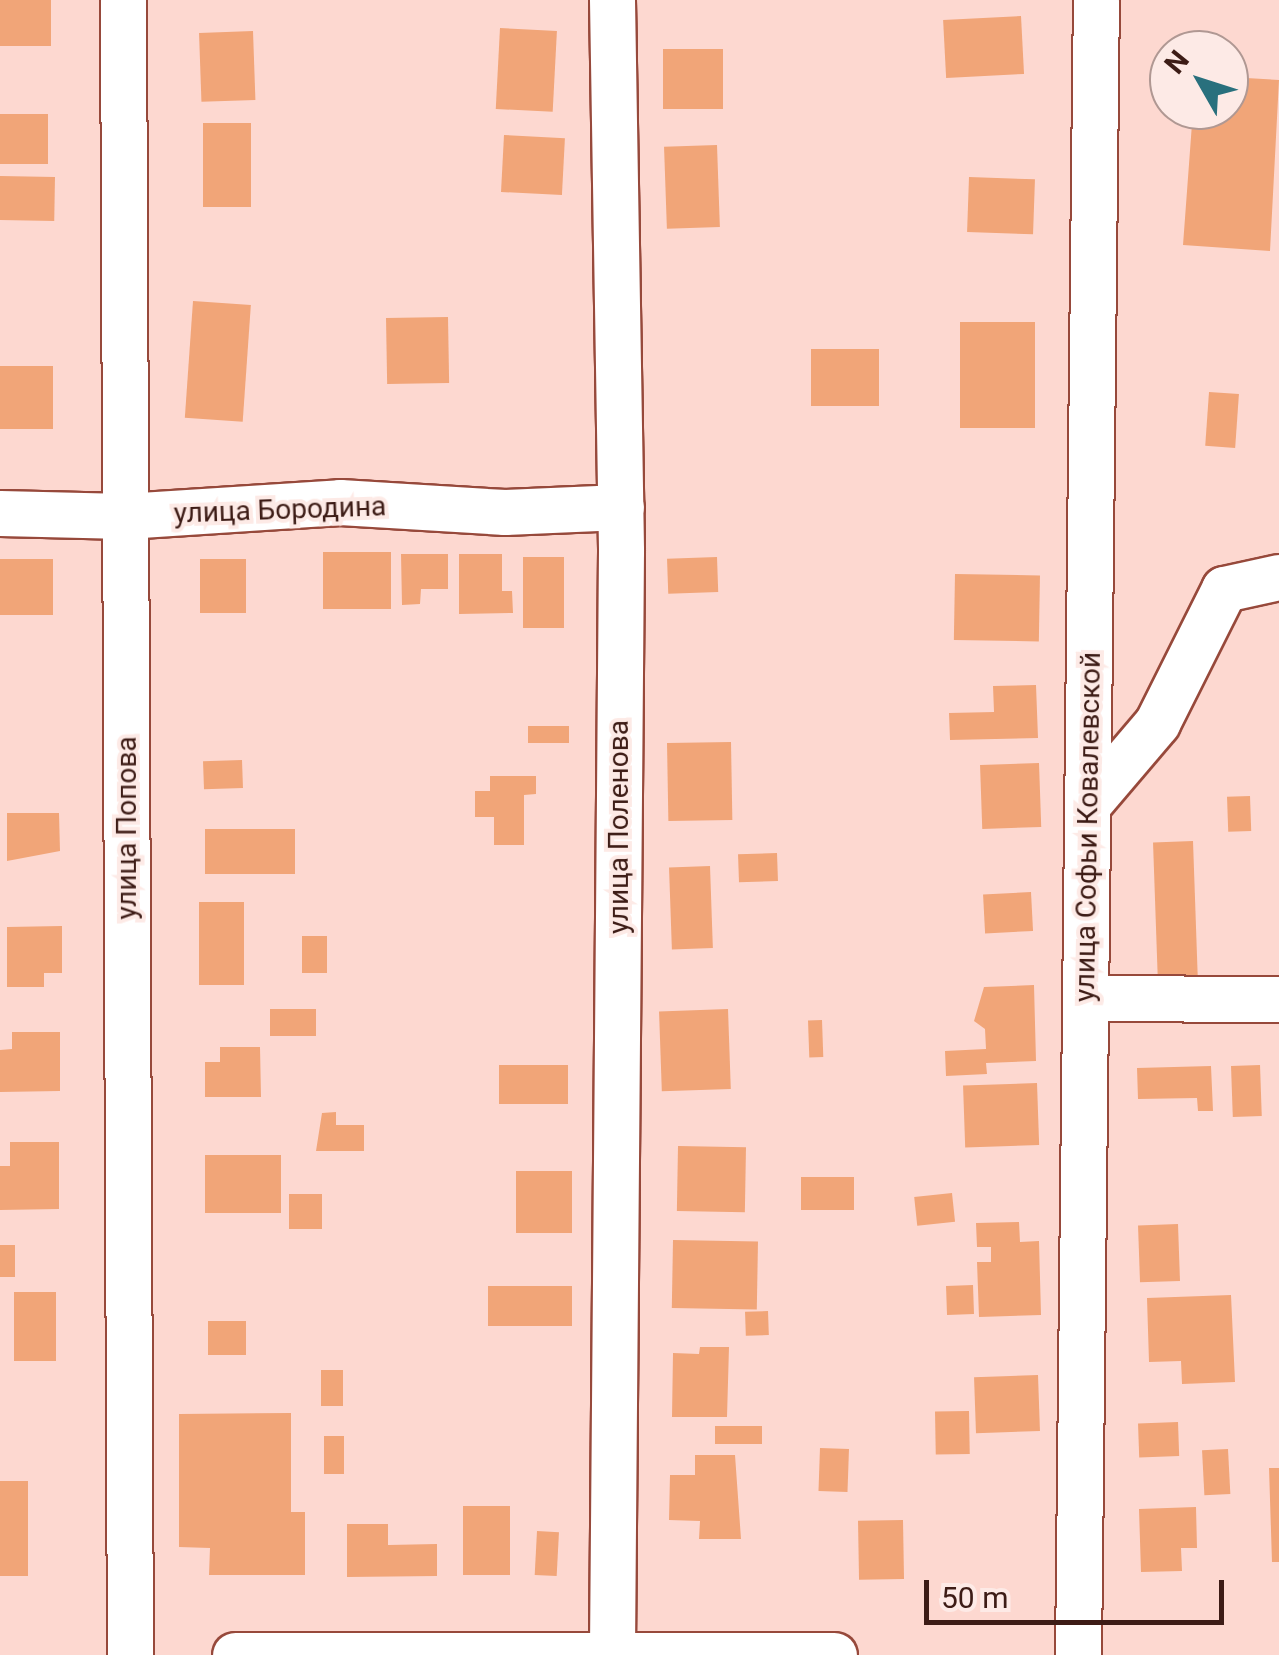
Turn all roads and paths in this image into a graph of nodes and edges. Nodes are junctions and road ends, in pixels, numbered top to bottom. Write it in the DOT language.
graph roads {
  1 [pos="124,0"];
  2 [pos="612,0"];
  3 [pos="1096,0"];
  4 [pos="621,507"];
  5 [pos="0,513"];
  6 [pos="126,516"];
  7 [pos="1279,578"];
  8 [pos="1088,803"];
  9 [pos="1087,998"];
  10 [pos="1279,998"];
  11 [pos="612,1653"];
  12 [pos="130,1655"];
  13 [pos="235,1655"];
  14 [pos="834,1655"];
  15 [pos="1078,1655"];
  1 -- 6 [label="street, улица Попова"];
  2 -- 4 [label="street, улица Поленова"];
  3 -- 8 [label="street, улица Софьи Ковалевской"];
  4 -- 6 [label="street, улица Бородина"];
  4 -- 11 [label="street, улица Поленова"];
  5 -- 6 [label="street, улица Бородина"];
  6 -- 12 [label="street, улица Попова"];
  7 -- 8 [label="street"];
  8 -- 9 [label="street, улица Софьи Ковалевской"];
  9 -- 10 [label="street"];
  9 -- 15 [label="street, улица Софьи Ковалевской"];
  11 -- 13 [label="street"];
  11 -- 14 [label="street"];
}
